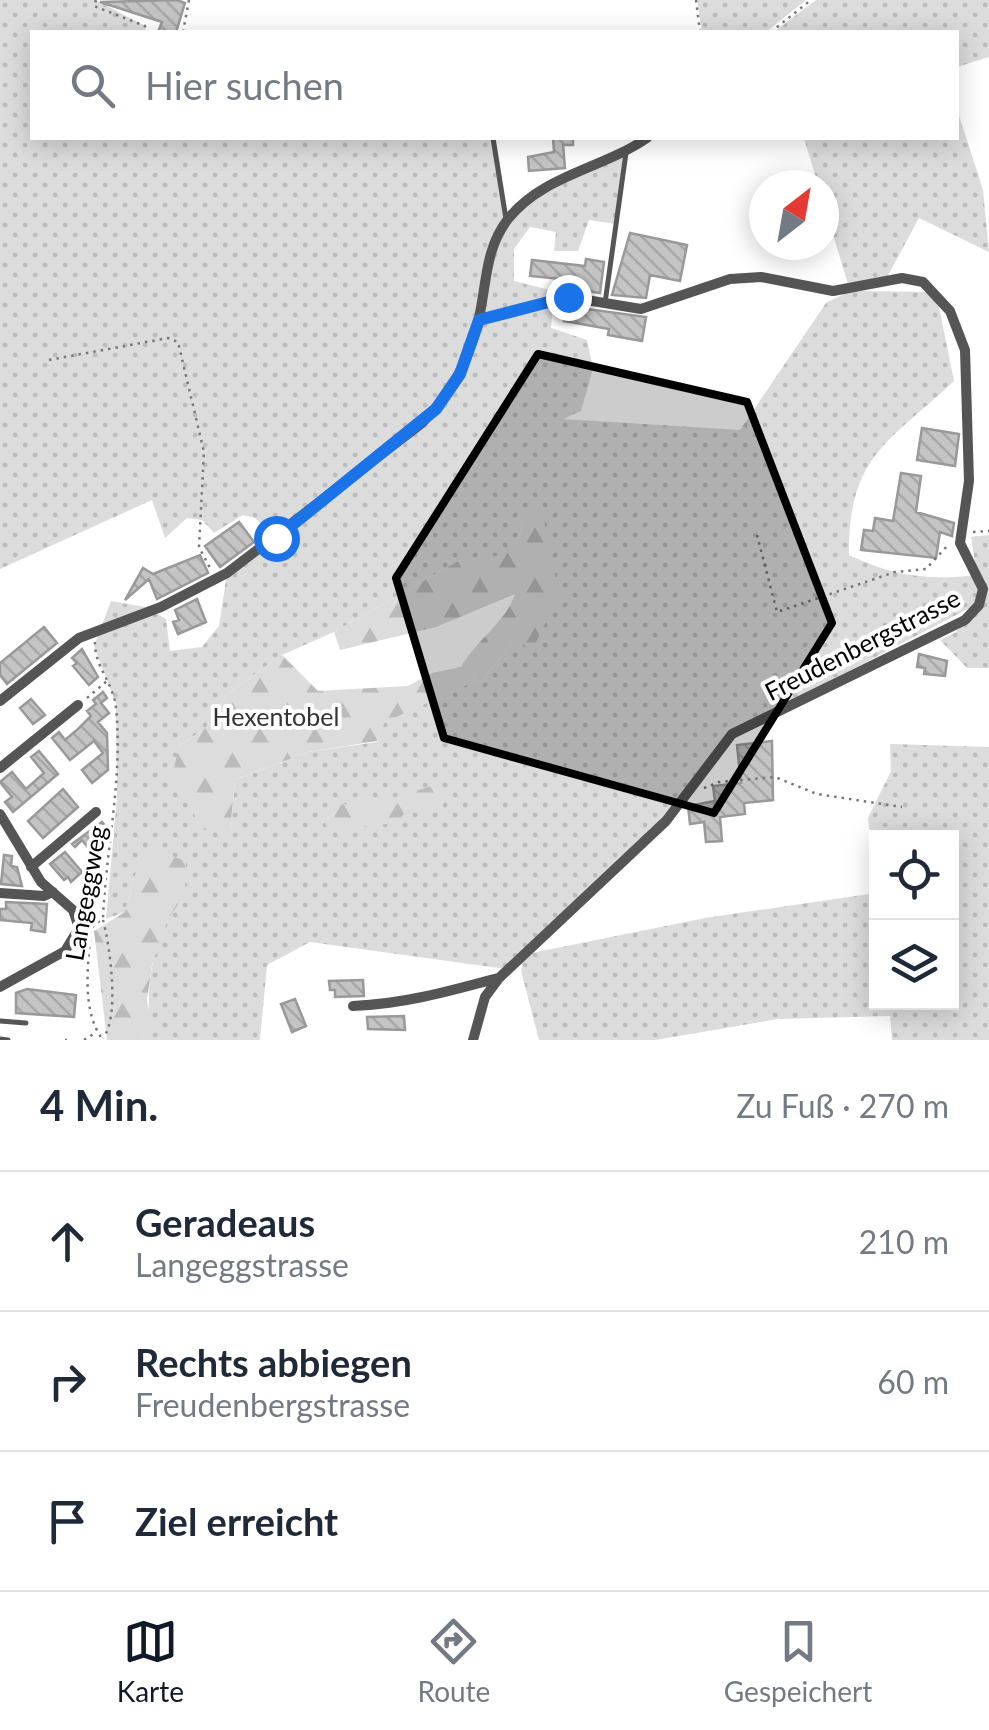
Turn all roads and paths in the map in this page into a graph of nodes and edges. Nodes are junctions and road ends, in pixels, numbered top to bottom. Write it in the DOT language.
graph roads {
  1 [pos="96,0"];
  2 [pos="189,0"];
  3 [pos="696,0"];
  4 [pos="812,0"];
  5 [pos="146,30"];
  6 [pos="183,30"];
  7 [pos="700,30"];
  8 [pos="774,30"];
  9 [pos="493,140"];
  10 [pos="644,140"];
  11 [pos="626,152"];
  12 [pos="506,222"];
  13 [pos="605,303"];
  14 [pos="479,320"];
  15 [pos="49,360"];
  16 [pos="962,531"];
  17 [pos="989,531"];
  18 [pos="757,536"];
  19 [pos="960,544"];
  20 [pos="222,576"];
  21 [pos="98,630"];
  22 [pos="107,681"];
  23 [pos="0,700"];
  24 [pos="78,705"];
  25 [pos="0,768"];
  26 [pos="689,794"];
  27 [pos="117,804"];
  28 [pos="902,807"];
  29 [pos="96,812"];
  30 [pos="0,814"];
  31 [pos="31,867"];
  32 [pos="53,892"];
  33 [pos="0,893"];
  34 [pos="103,918"];
  35 [pos="499,978"];
  36 [pos="0,987"];
  37 [pos="354,1006"];
  38 [pos="0,1021"];
  39 [pos="26,1023"];
  40 [pos="96,1032"];
  41 [pos="0,1039"];
  42 [pos="104,1039"];
  43 [pos="8,1040"];
  44 [pos="84,1040"];
  45 [pos="473,1040"];
  1 -- 5 [label="path"];
  2 -- 6 [label="path"];
  3 -- 7 [label="path"];
  4 -- 8 [label="path"];
  9 -- 12 [label="lane"];
  10 -- 11 [label="street"];
  11 -- 12 [label="street"];
  11 -- 13 [label="lane"];
  12 -- 14 [label="street"];
  13 -- 14 [label="street"];
  13 -- 16 [label="street"];
  14 -- 20 [label="street"];
  15 -- 20 [label="path"];
  16 -- 17 [label="path"];
  16 -- 19 [label="street"];
  18 -- 19 [label="path"];
  19 -- 26 [label="street, Freudenbergstrasse"];
  20 -- 21 [label="street"];
  21 -- 22 [label="path, Langeggweg"];
  21 -- 23 [label="street"];
  22 -- 24 [label="path"];
  22 -- 27 [label="path, Langeggweg"];
  24 -- 25 [label="street"];
  26 -- 28 [label="path"];
  26 -- 35 [label="street, Freudenbergstrasse"];
  27 -- 29 [label="path"];
  27 -- 34 [label="path, Langeggweg"];
  29 -- 31 [label="street"];
  30 -- 31 [label="street"];
  31 -- 32 [label="street"];
  32 -- 33 [label="street"];
  32 -- 36 [label="street"];
  34 -- 40 [label="path, Langeggweg"];
  34 -- 42 [label="path"];
  35 -- 37 [label="street"];
  35 -- 45 [label="street, Freudenbergstrasse"];
  38 -- 39 [label="lane"];
  40 -- 42 [label="path"];
  40 -- 44 [label="path"];
  41 -- 43 [label="lane"];
}
